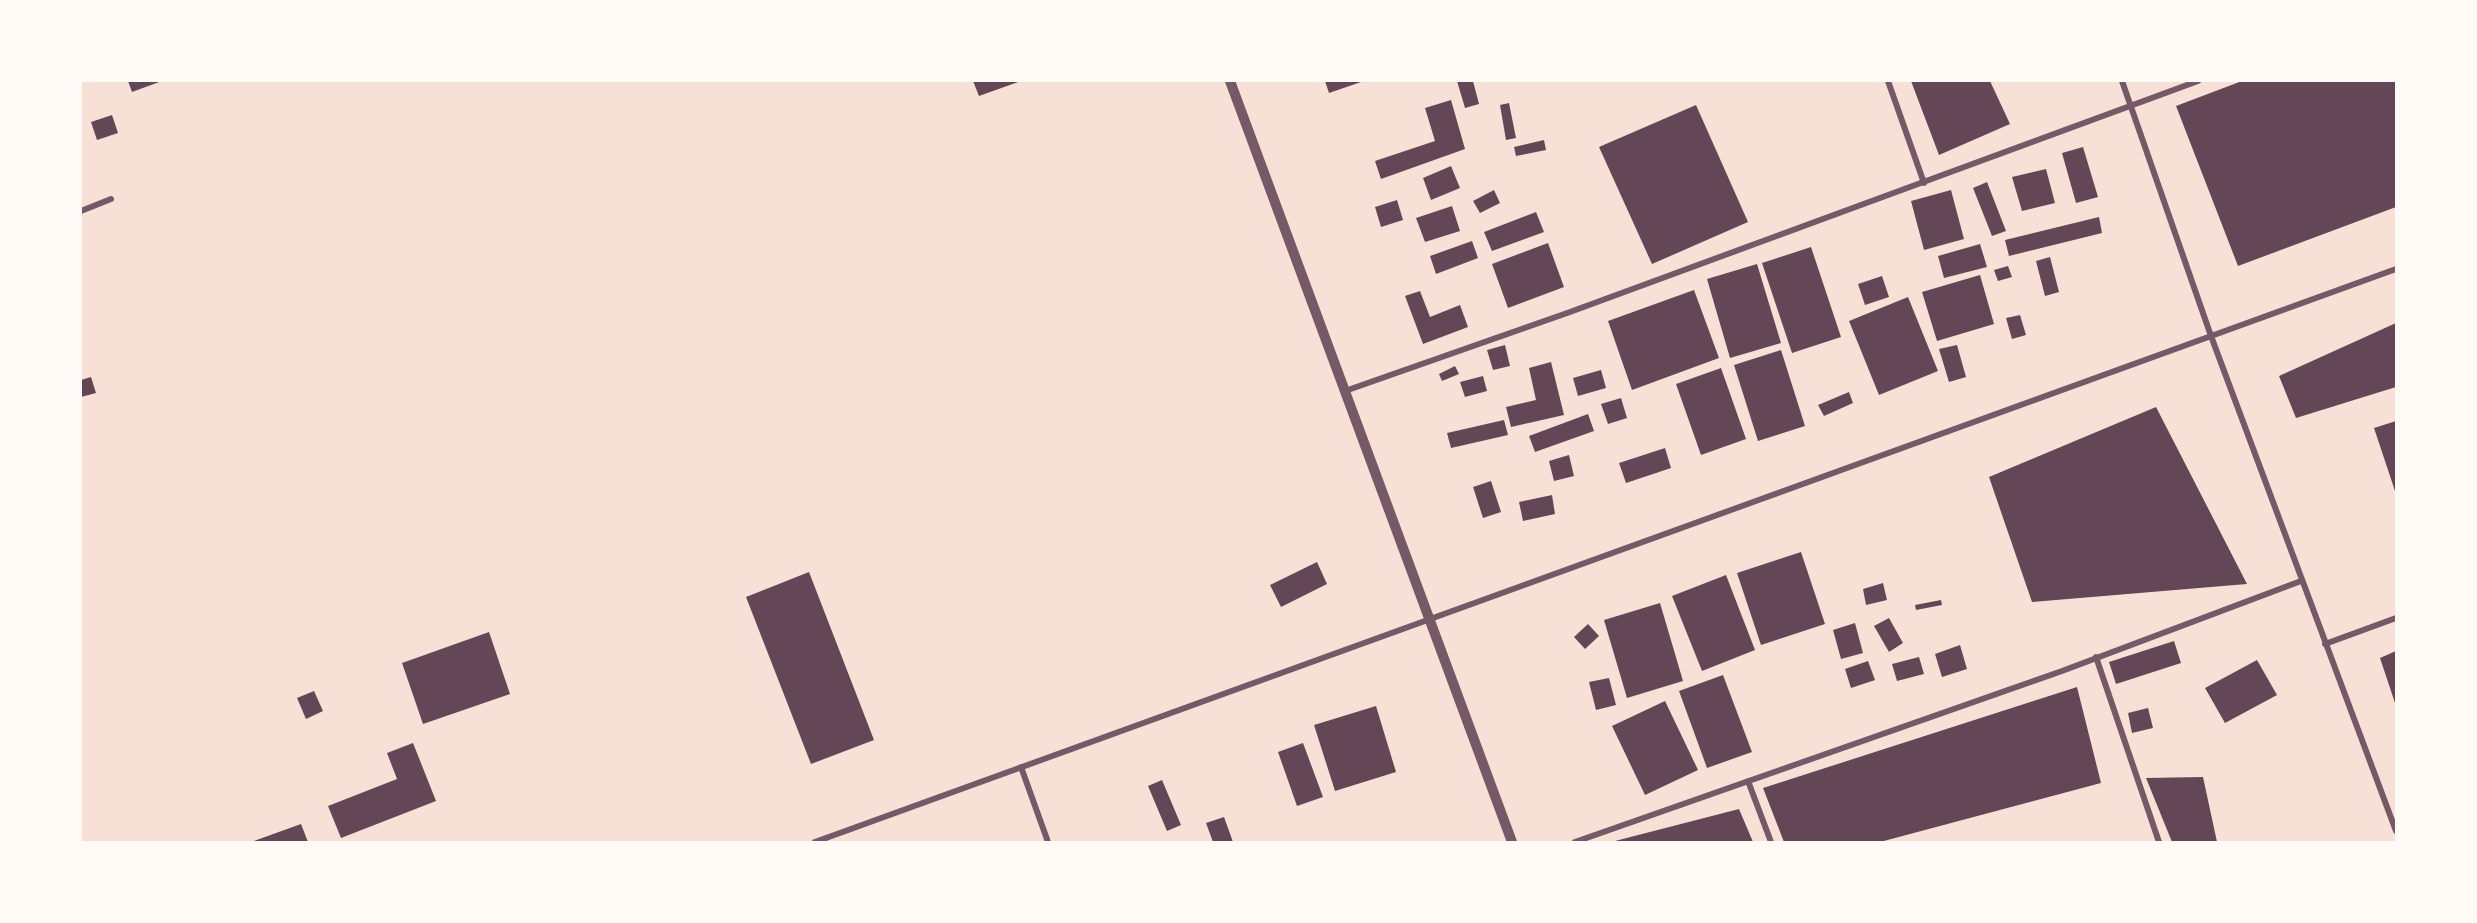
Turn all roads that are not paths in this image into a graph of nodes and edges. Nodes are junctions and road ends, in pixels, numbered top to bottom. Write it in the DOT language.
graph roads {
  1 [pos="1230,81"];
  2 [pos="1888,81"];
  3 [pos="2122,81"];
  4 [pos="2198,81"];
  5 [pos="2132,107"];
  6 [pos="1924,183"];
  7 [pos="111,199"];
  8 [pos="81,211"];
  9 [pos="2396,269"];
  10 [pos="2211,336"];
  11 [pos="1345,391"];
  12 [pos="2301,581"];
  13 [pos="2396,618"];
  14 [pos="1430,619"];
  15 [pos="2325,644"];
  16 [pos="2096,657"];
  17 [pos="1021,767"];
  18 [pos="1748,781"];
  19 [pos="2396,831"];
  20 [pos="815,842"];
  21 [pos="1048,842"];
  22 [pos="1512,842"];
  23 [pos="1575,842"];
  24 [pos="1771,842"];
  25 [pos="2159,842"];
  1 -- 11 [label="street"];
  2 -- 6 [label="street"];
  3 -- 5 [label="street"];
  4 -- 5 [label="street"];
  5 -- 6 [label="street"];
  5 -- 10 [label="street"];
  6 -- 11 [label="street"];
  7 -- 8 [label="street"];
  9 -- 10 [label="street"];
  10 -- 12 [label="street"];
  10 -- 14 [label="street"];
  11 -- 14 [label="street"];
  12 -- 15 [label="street"];
  12 -- 16 [label="street"];
  13 -- 15 [label="street"];
  14 -- 17 [label="street"];
  14 -- 22 [label="street"];
  15 -- 19 [label="street"];
  16 -- 18 [label="street"];
  16 -- 25 [label="street"];
  17 -- 20 [label="street"];
  17 -- 21 [label="street"];
  18 -- 23 [label="street"];
  18 -- 24 [label="street"];
}
